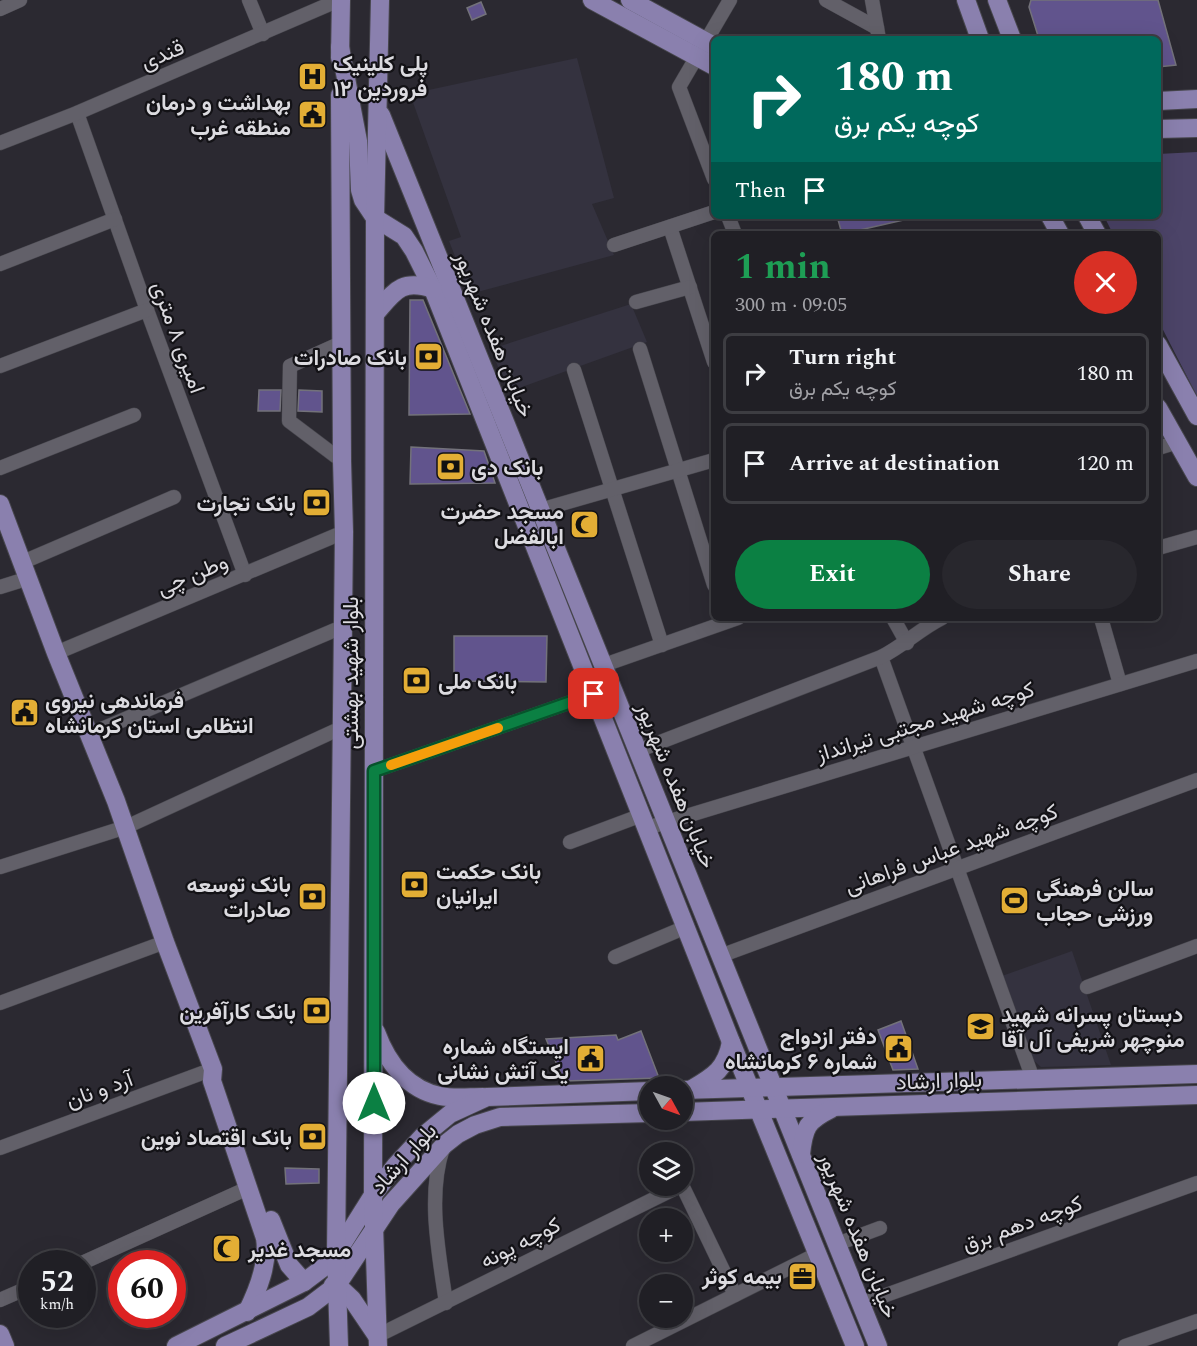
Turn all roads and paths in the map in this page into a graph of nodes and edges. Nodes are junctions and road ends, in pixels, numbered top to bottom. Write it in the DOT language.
graph roads {
  1 [pos="20,0"];
  2 [pos="249,0"];
  3 [pos="340,0"];
  4 [pos="380,0"];
  5 [pos="592,0"];
  6 [pos="630,0"];
  7 [pos="730,0"];
  8 [pos="826,0"];
  9 [pos="872,0"];
  10 [pos="966,0"];
  11 [pos="997,0"];
  12 [pos="0,9"];
  13 [pos="974,21"];
  14 [pos="878,33"];
  15 [pos="263,34"];
  16 [pos="712,36"];
  17 [pos="971,36"];
  18 [pos="979,36"];
  19 [pos="1010,36"];
  20 [pos="340,47"];
  21 [pos="706,48"];
  22 [pos="1197,99"];
  23 [pos="1161,101"];
  24 [pos="378,107"];
  25 [pos="78,113"];
  26 [pos="1197,128"];
  27 [pos="1161,130"];
  28 [pos="0,143"];
  29 [pos="711,171"];
  30 [pos="711,213"];
  31 [pos="375,218"];
  32 [pos="115,219"];
  33 [pos="670,226"];
  34 [pos="614,245"];
  35 [pos="0,264"];
  36 [pos="690,287"];
  37 [pos="433,289"];
  38 [pos="636,303"];
  39 [pos="147,310"];
  40 [pos="375,314"];
  41 [pos="341,343"];
  42 [pos="640,349"];
  43 [pos="1161,350"];
  44 [pos="711,353"];
  45 [pos="0,366"];
  46 [pos="574,370"];
  47 [pos="1161,413"];
  48 [pos="134,415"];
  49 [pos="1197,416"];
  50 [pos="1178,442"];
  51 [pos="1161,447"];
  52 [pos="342,461"];
  53 [pos="711,461"];
  54 [pos="0,468"];
  55 [pos="678,470"];
  56 [pos="1197,477"];
  57 [pos="612,489"];
  58 [pos="174,497"];
  59 [pos="0,504"];
  60 [pos="540,510"];
  61 [pos="344,532"];
  62 [pos="1197,537"];
  63 [pos="1161,547"];
  64 [pos="26,570"];
  65 [pos="244,575"];
  66 [pos="711,575"];
  67 [pos="0,587"];
  68 [pos="724,621"];
  69 [pos="895,621"];
  70 [pos="937,621"];
  71 [pos="1102,621"];
  72 [pos="342,627"];
  73 [pos="907,643"];
  74 [pos="662,645"];
  75 [pos="56,653"];
  76 [pos="881,657"];
  77 [pos="1197,661"];
  78 [pos="604,665"];
  79 [pos="1120,684"];
  80 [pos="594,694"];
  81 [pos="341,728"];
  82 [pos="90,734"];
  83 [pos="914,747"];
  84 [pos="637,751"];
  85 [pos="374,771"];
  86 [pos="1197,780"];
  87 [pos="645,822"];
  88 [pos="666,822"];
  89 [pos="126,827"];
  90 [pos="570,842"];
  91 [pos="0,867"];
  92 [pos="957,868"];
  93 [pos="686,927"];
  94 [pos="165,942"];
  95 [pos="1197,946"];
  96 [pos="720,956"];
  97 [pos="615,957"];
  98 [pos="1087,987"];
  99 [pos="0,1003"];
  100 [pos="374,1025"];
  101 [pos="731,1042"];
  102 [pos="213,1069"];
  103 [pos="1197,1074"];
  104 [pos="1033,1079"];
  105 [pos="693,1087"];
  106 [pos="750,1088"];
  107 [pos="772,1088"];
  108 [pos="693,1090"];
  109 [pos="639,1091"];
  110 [pos="600,1093"];
  111 [pos="1197,1095"];
  112 [pos="488,1097"];
  113 [pos="339,1101"];
  114 [pos="374,1103"];
  115 [pos="834,1107"];
  116 [pos="782,1109"];
  117 [pos="759,1110"];
  118 [pos="693,1112"];
  119 [pos="639,1113"];
  120 [pos="600,1115"];
  121 [pos="444,1145"];
  122 [pos="0,1148"];
  123 [pos="801,1156"];
  124 [pos="1197,1183"];
  125 [pos="248,1188"];
  126 [pos="373,1194"];
  127 [pos="660,1196"];
  128 [pos="687,1196"];
  129 [pos="374,1228"];
  130 [pos="880,1228"];
  131 [pos="837,1244"];
  132 [pos="336,1254"];
  133 [pos="817,1254"];
  134 [pos="96,1257"];
  135 [pos="304,1282"];
  136 [pos="337,1285"];
  137 [pos="18,1292"];
  138 [pos="735,1295"];
  139 [pos="0,1300"];
  140 [pos="446,1303"];
  141 [pos="861,1304"];
  142 [pos="247,1312"];
  143 [pos="1197,1321"];
  144 [pos="0,1334"];
  145 [pos="378,1341"];
  146 [pos="5,1346"];
  147 [pos="176,1346"];
  148 [pos="225,1346"];
  149 [pos="339,1346"];
  150 [pos="633,1346"];
  151 [pos="855,1346"];
  152 [pos="878,1346"];
  153 [pos="1125,1346"];
  1 -- 12 [label="street"];
  2 -- 15 [label="street"];
  3 -- 15 [label="street, قندی"];
  3 -- 20 [label="main road, بلوار شهید بهشتی"];
  4 -- 24 [label="main road, بلوار شهید بهشتی"];
  5 -- 21 [label="main road"];
  6 -- 21 [label="main road"];
  7 -- 16 [label="street"];
  8 -- 14 [label="street"];
  9 -- 14 [label="street"];
  10 -- 13 [label="main road"];
  11 -- 19 [label="main road"];
  13 -- 17 [label="main road"];
  13 -- 18 [label="main road"];
  15 -- 25 [label="street, قندی"];
  20 -- 31 [label="main road"];
  20 -- 41 [label="main road, بلوار شهید بهشتی"];
  21 -- 29 [label="street"];
  22 -- 23 [label="main road"];
  24 -- 31 [label="main road, بلوار شهید بهشتی"];
  24 -- 60 [label="main road, خیابان هفده شهریور"];
  25 -- 28 [label="street, قندی"];
  25 -- 32 [label="street, امیری ۸ متری"];
  26 -- 27 [label="main road"];
  30 -- 33 [label="street"];
  31 -- 37 [label="main road, خیابان هفده شهریور"];
  31 -- 40 [label="main road, بلوار شهید بهشتی"];
  32 -- 35 [label="street"];
  32 -- 39 [label="street, امیری ۸ متری"];
  33 -- 34 [label="street"];
  33 -- 36 [label="street"];
  36 -- 38 [label="street"];
  36 -- 44 [label="street"];
  37 -- 40 [label="main road"];
  37 -- 80 [label="main road, خیابان هفده شهریور"];
  39 -- 45 [label="street"];
  39 -- 65 [label="street, امیری ۸ متری"];
  40 -- 85 [label="main road, بلوار شهید بهشتی"];
  41 -- 52 [label="main road, بلوار شهید بهشتی"];
  41 -- 52 [label="street"];
  42 -- 55 [label="street"];
  43 -- 49 [label="main road"];
  46 -- 57 [label="street"];
  47 -- 50 [label="main road"];
  48 -- 54 [label="street"];
  50 -- 51 [label="street"];
  50 -- 56 [label="main road"];
  52 -- 61 [label="main road, بلوار شهید بهشتی"];
  53 -- 55 [label="street"];
  55 -- 57 [label="street"];
  55 -- 66 [label="street"];
  57 -- 60 [label="street"];
  57 -- 74 [label="street"];
  58 -- 64 [label="street"];
  59 -- 64 [label="main road"];
  60 -- 78 [label="main road, خیابان هفده شهریور"];
  61 -- 65 [label="street, وطن چی"];
  61 -- 72 [label="main road, بلوار شهید بهشتی"];
  62 -- 63 [label="street"];
  64 -- 67 [label="street"];
  64 -- 75 [label="main road"];
  65 -- 75 [label="street, وطن چی"];
  68 -- 74 [label="street"];
  69 -- 73 [label="street"];
  70 -- 73 [label="street"];
  71 -- 79 [label="street"];
  72 -- 81 [label="main road, بلوار شهید بهشتی"];
  72 -- 82 [label="street"];
  73 -- 76 [label="street"];
  74 -- 78 [label="street"];
  75 -- 82 [label="main road"];
  76 -- 83 [label="street"];
  76 -- 84 [label="street"];
  77 -- 79 [label="street, کوچه شهید مجتبی تیرانداز"];
  78 -- 84 [label="main road, خیابان هفده شهریور"];
  79 -- 83 [label="street, کوچه شهید مجتبی تیرانداز"];
  80 -- 85 [label="street"];
  80 -- 87 [label="main road, خیابان هفده شهریور"];
  81 -- 89 [label="street"];
  81 -- 113 [label="main road, بلوار شهید بهشتی"];
  82 -- 89 [label="main road"];
  83 -- 88 [label="street, کوچه شهید مجتبی تیرانداز"];
  83 -- 92 [label="street"];
  84 -- 88 [label="main road, خیابان هفده شهریور"];
  85 -- 100 [label="main road, بلوار شهید بهشتی"];
  86 -- 92 [label="street, کوچه شهید عباس فراهانی"];
  87 -- 88 [label="street, کوچه شهید مجتبی تیرانداز"];
  87 -- 90 [label="street, کوچه شهید مجتبی تیرانداز"];
  87 -- 93 [label="main road, خیابان هفده شهریور"];
  88 -- 96 [label="main road, خیابان هفده شهریور"];
  89 -- 91 [label="street"];
  89 -- 94 [label="main road"];
  92 -- 96 [label="street, کوچه شهید عباس فراهانی"];
  92 -- 104 [label="street"];
  93 -- 97 [label="street"];
  93 -- 101 [label="main road, خیابان هفده شهریور"];
  94 -- 99 [label="street"];
  94 -- 102 [label="main road"];
  95 -- 98 [label="street"];
  96 -- 107 [label="main road, خیابان هفده شهریور"];
  100 -- 112 [label="main road"];
  100 -- 114 [label="main road, بلوار شهید بهشتی"];
  101 -- 105 [label="main road"];
  101 -- 106 [label="main road, خیابان هفده شهریور"];
  102 -- 122 [label="street, آرد و نان"];
  102 -- 125 [label="main road"];
  102 -- 135 [label="main road"];
  103 -- 104 [label="main road, بلوار ارشاد"];
  104 -- 107 [label="main road, بلوار ارشاد"];
  106 -- 107 [label="main road, بلوار ارشاد"];
  106 -- 108 [label="main road, بلوار ارشاد"];
  106 -- 117 [label="main road, خیابان هفده شهریور"];
  107 -- 116 [label="main road, خیابان هفده شهریور"];
  109 -- 110 [label="main road, بلوار ارشاد"];
  110 -- 112 [label="main road, بلوار ارشاد"];
  110 -- 120 [label="main road"];
  111 -- 115 [label="main road, بلوار ارشاد"];
  112 -- 126 [label="main road, بلوار ارشاد"];
  113 -- 114 [label="main road"];
  113 -- 132 [label="main road, بلوار شهید بهشتی"];
  114 -- 126 [label="main road, بلوار شهید بهشتی"];
  115 -- 116 [label="main road, بلوار ارشاد"];
  115 -- 123 [label="main road"];
  116 -- 117 [label="main road, بلوار ارشاد"];
  116 -- 123 [label="main road, خیابان هفده شهریور"];
  117 -- 118 [label="main road, بلوار ارشاد"];
  117 -- 133 [label="main road, خیابان هفده شهریور"];
  119 -- 120 [label="main road, بلوار ارشاد"];
  120 -- 121 [label="main road, بلوار ارشاد"];
  121 -- 129 [label="main road, بلوار ارشاد"];
  121 -- 140 [label="street"];
  123 -- 131 [label="main road, خیابان هفده شهریور"];
  124 -- 141 [label="street, کوچه دهم برق"];
  125 -- 134 [label="street"];
  125 -- 142 [label="main road"];
  126 -- 129 [label="main road, بلوار شهید بهشتی"];
  126 -- 132 [label="main road, بلوار ارشاد"];
  127 -- 140 [label="street, کوچه پونه"];
  128 -- 138 [label="street, کوچه پونه"];
  129 -- 136 [label="main road, بلوار ارشاد"];
  129 -- 145 [label="main road, بلوار شهید بهشتی"];
  130 -- 131 [label="street"];
  131 -- 141 [label="main road, خیابان هفده شهریور"];
  132 -- 135 [label="main road, بلوار ارشاد"];
  132 -- 136 [label="main road, بلوار شهید بهشتی"];
  133 -- 138 [label="street"];
  133 -- 151 [label="main road, خیابان هفده شهریور"];
  135 -- 136 [label="main road"];
  135 -- 142 [label="main road, بلوار ارشاد"];
  136 -- 145 [label="main road"];
  136 -- 148 [label="main road, بلوار ارشاد"];
  136 -- 149 [label="main road, بلوار شهید بهشتی"];
  137 -- 139 [label="street"];
  138 -- 150 [label="street"];
  140 -- 145 [label="street, کوچه پونه"];
  141 -- 152 [label="main road, خیابان هفده شهریور"];
  142 -- 147 [label="main road, بلوار ارشاد"];
  143 -- 153 [label="street"];
  144 -- 146 [label="main road"];
}
